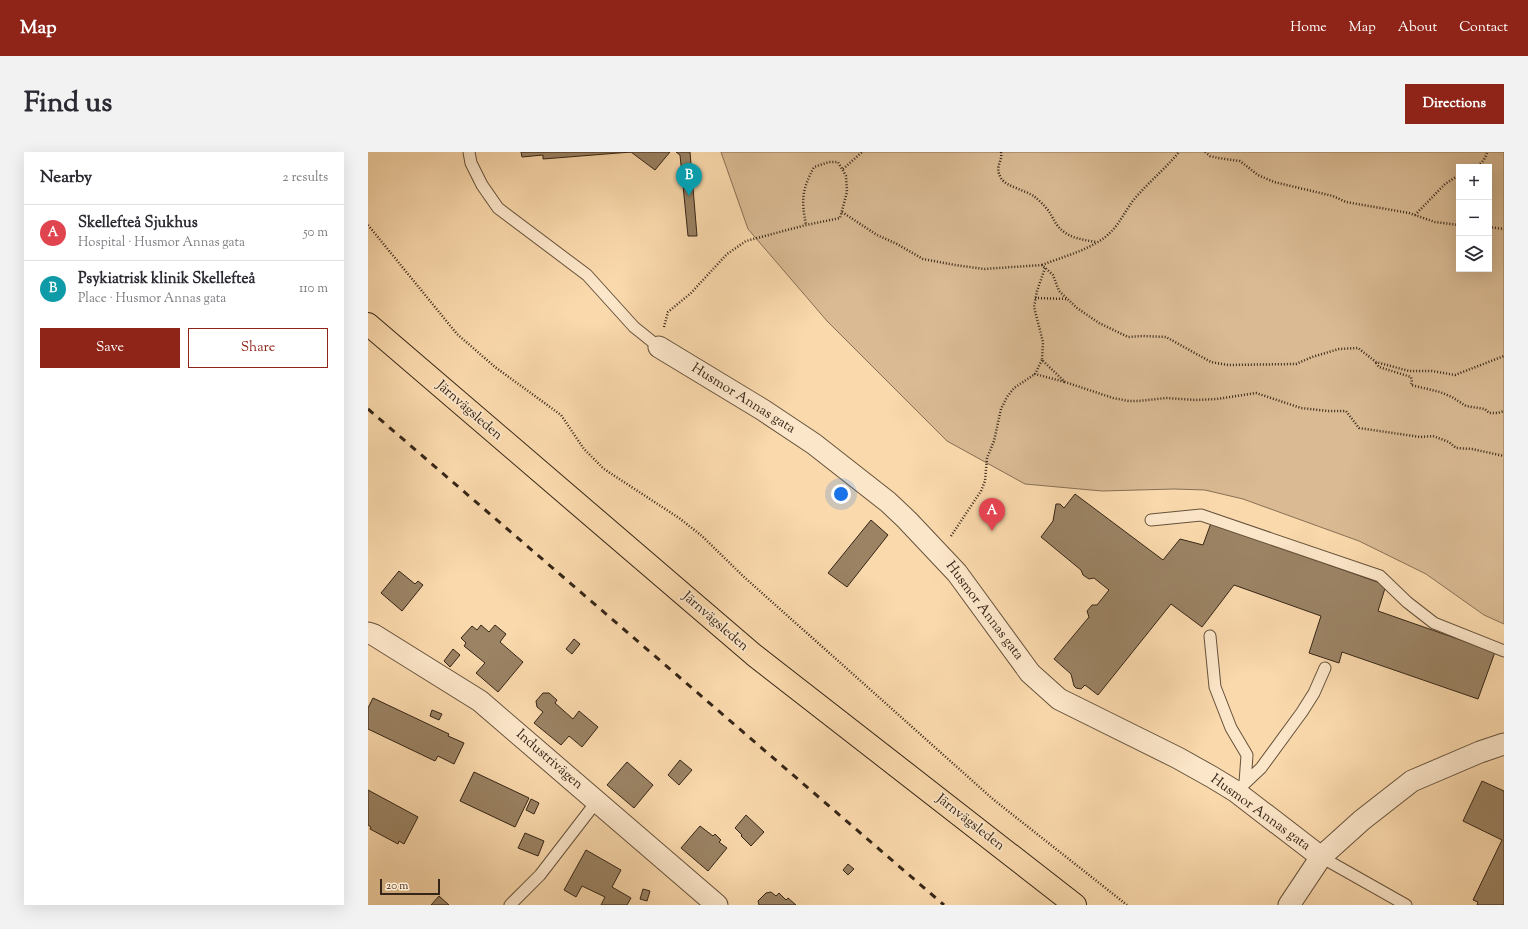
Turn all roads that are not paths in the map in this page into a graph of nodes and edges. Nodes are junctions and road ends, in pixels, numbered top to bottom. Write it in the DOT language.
graph roads {
  1 [pos="469,152"];
  2 [pos="368,324"];
  3 [pos="659,347"];
  4 [pos="1151,520"];
  5 [pos="1210,636"];
  6 [pos="370,639"];
  7 [pos="1504,651"];
  8 [pos="1325,668"];
  9 [pos="1504,744"];
  10 [pos="1240,787"];
  11 [pos="596,801"];
  12 [pos="1320,857"];
  13 [pos="510,905"];
  14 [pos="717,905"];
  15 [pos="1075,905"];
  16 [pos="1289,905"];
  17 [pos="1406,905"];
  1 -- 3 [label="lane"];
  2 -- 15 [label="main road, Järnvägsleden"];
  3 -- 10 [label="street, Husmor Annas gata"];
  4 -- 7 [label="lane"];
  5 -- 10 [label="lane"];
  6 -- 11 [label="street, Industrivägen"];
  8 -- 10 [label="lane"];
  9 -- 12 [label="street"];
  10 -- 12 [label="street, Husmor Annas gata"];
  11 -- 13 [label="lane"];
  11 -- 14 [label="street, Industrivägen"];
  12 -- 16 [label="street"];
  12 -- 17 [label="lane"];
}
